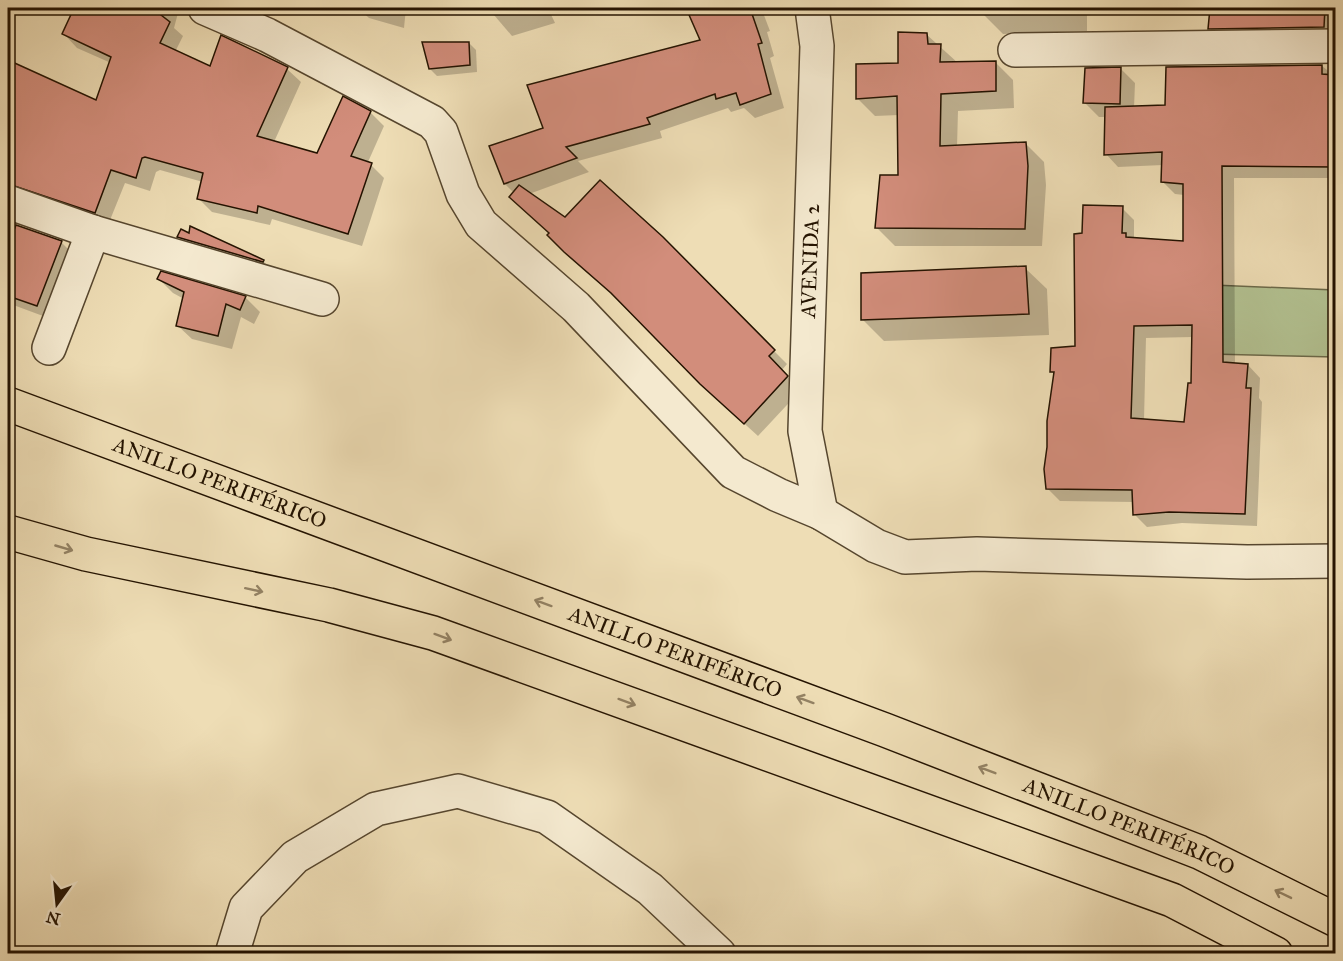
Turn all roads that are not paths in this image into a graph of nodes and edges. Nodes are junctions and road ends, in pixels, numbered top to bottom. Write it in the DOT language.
graph roads {
  1 [pos="205,8"];
  2 [pos="812,8"];
  3 [pos="268,21"];
  4 [pos="1335,46"];
  5 [pos="1015,50"];
  6 [pos="8,202"];
  7 [pos="93,232"];
  8 [pos="322,299"];
  9 [pos="49,348"];
  10 [pos="8,404"];
  11 [pos="821,513"];
  12 [pos="8,532"];
  13 [pos="1335,561"];
  14 [pos="1335,920"];
  15 [pos="232,954"];
  16 [pos="719,954"];
  17 [pos="1276,954"];
  1 -- 3 [label="street"];
  2 -- 11 [label="street, AVENIDA 2"];
  3 -- 11 [label="street"];
  4 -- 5 [label="street"];
  6 -- 7 [label="street"];
  7 -- 8 [label="street"];
  7 -- 9 [label="street"];
  14 -- 10 [label="highway, ANILLO PERIFÉRICO, one-way"];
  11 -- 13 [label="street"];
  12 -- 17 [label="highway, one-way"];
  15 -- 16 [label="street"];
}
